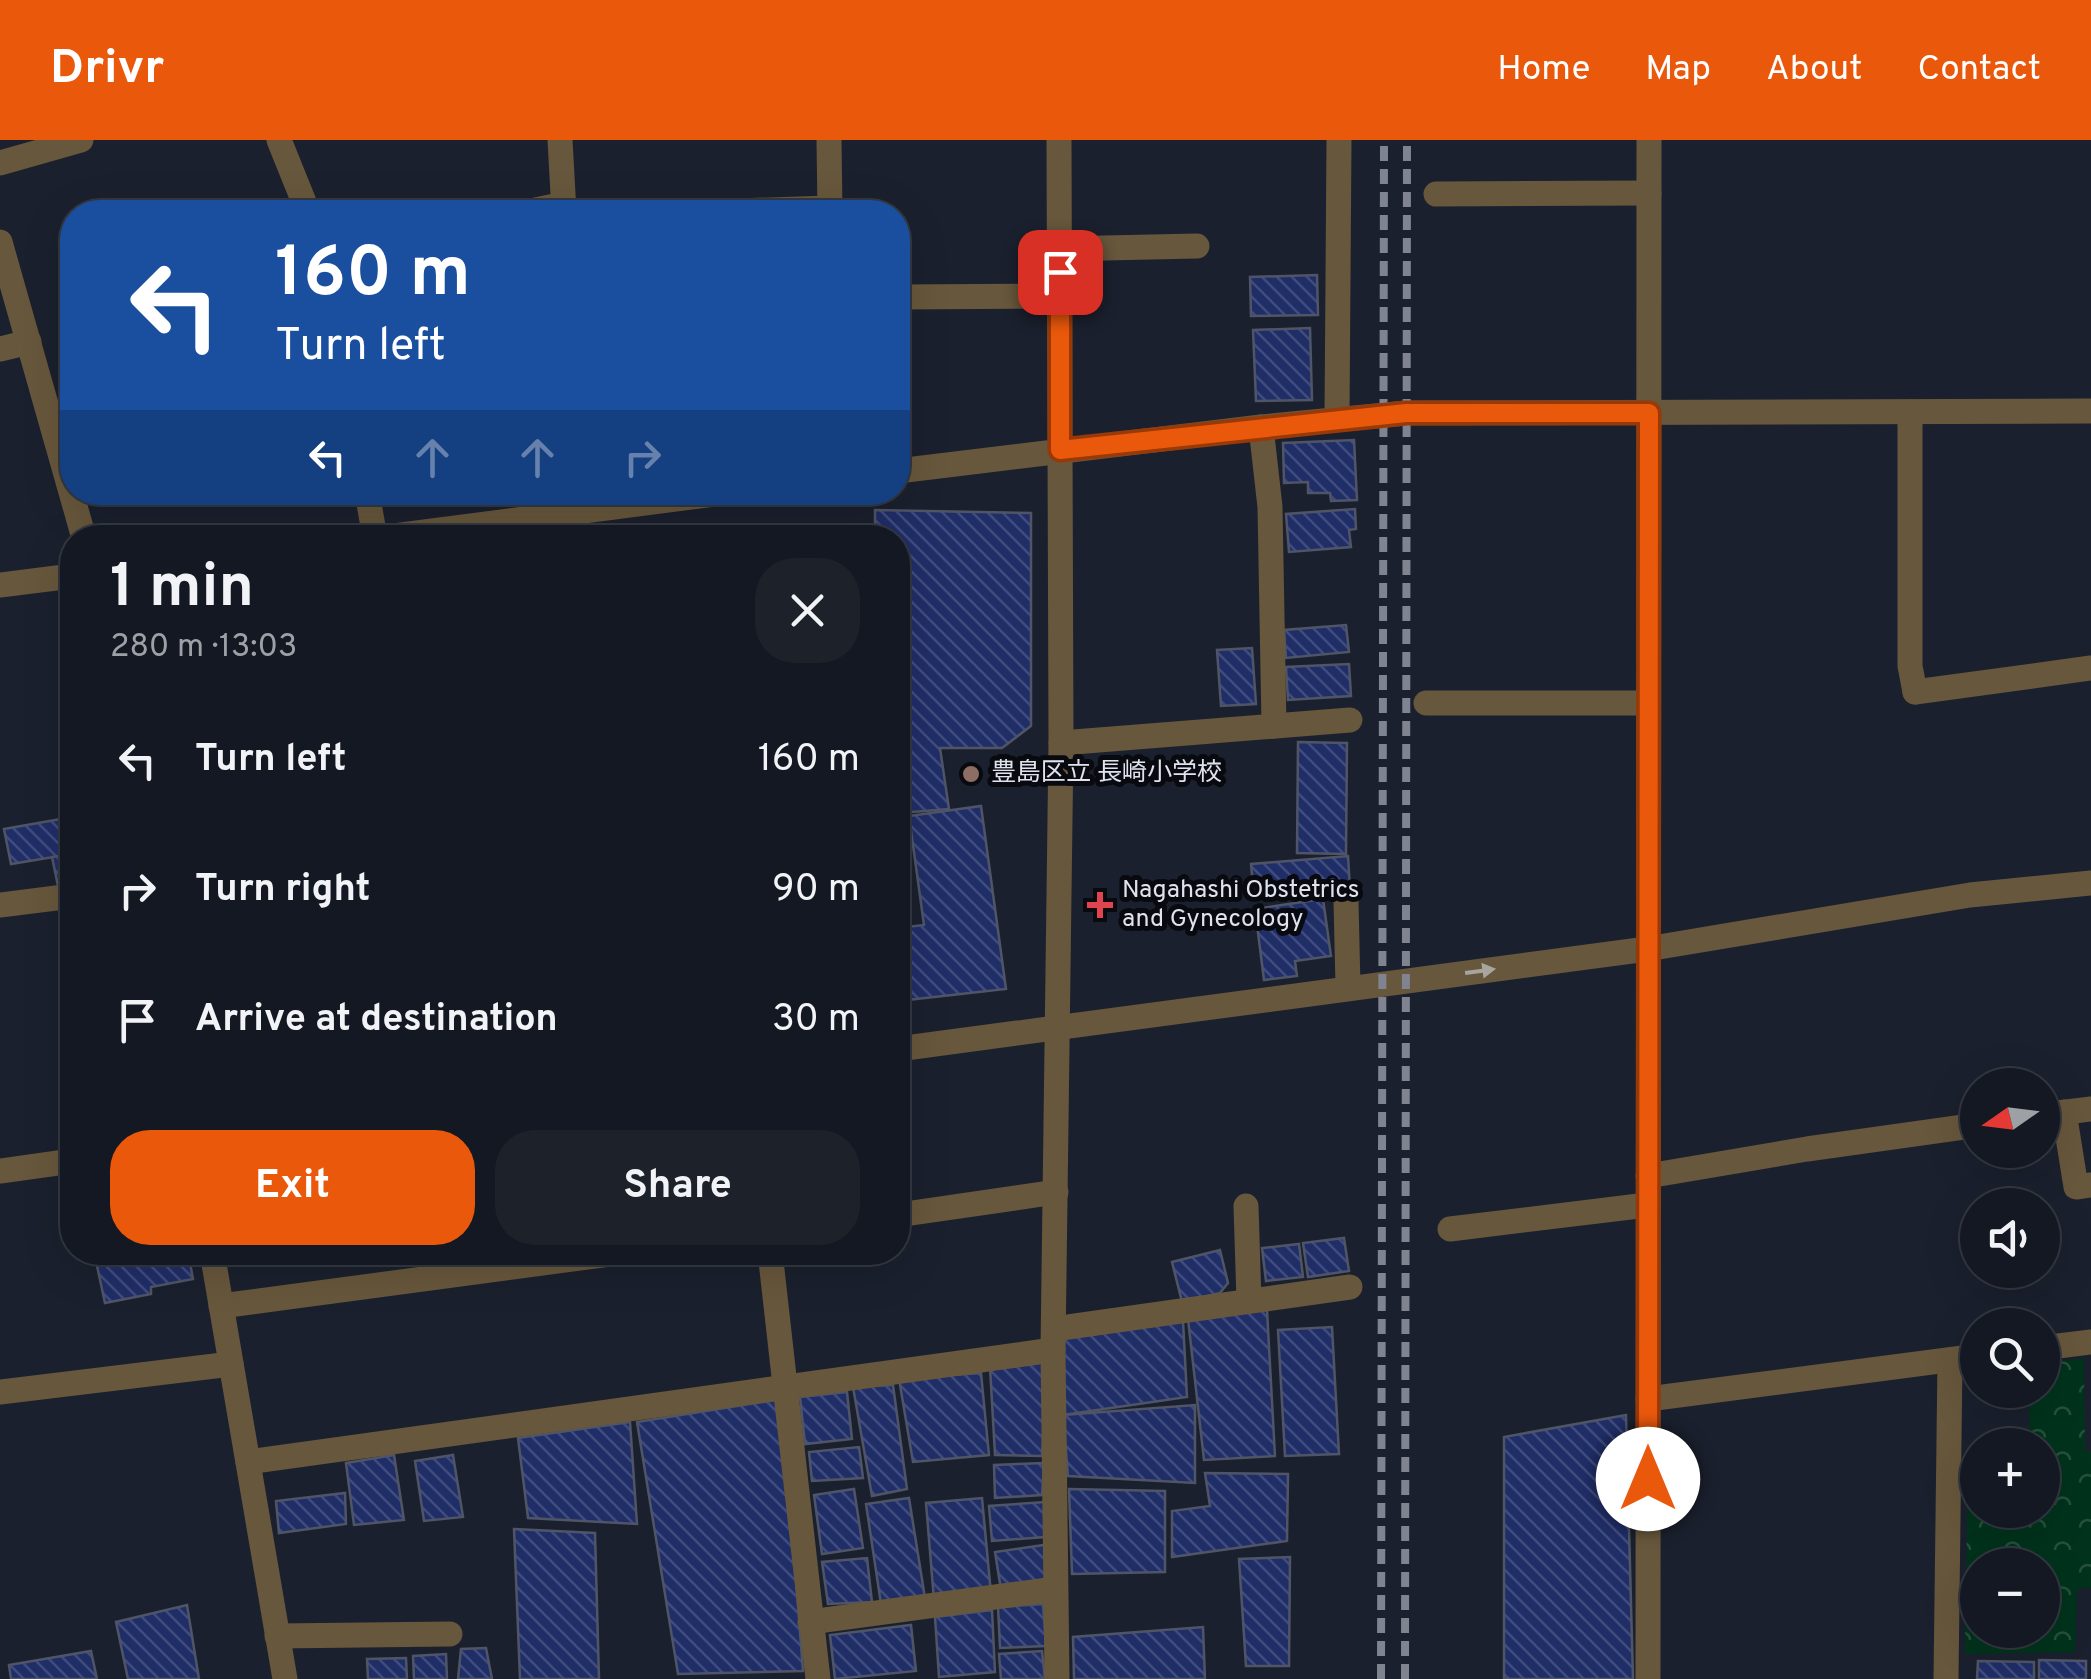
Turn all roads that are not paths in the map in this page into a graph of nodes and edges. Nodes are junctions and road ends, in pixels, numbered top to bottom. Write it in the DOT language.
graph roads {
  1 [pos="81,140"];
  2 [pos="280,140"];
  3 [pos="560,140"];
  4 [pos="829,140"];
  5 [pos="1059,140"];
  6 [pos="1339,140"];
  7 [pos="1649,140"];
  8 [pos="0,163"];
  9 [pos="1649,193"];
  10 [pos="1436,194"];
  11 [pos="303,200"];
  12 [pos="564,200"];
  13 [pos="830,200"];
  14 [pos="0,242"];
  15 [pos="1197,246"];
  16 [pos="1059,249"];
  17 [pos="1060,296"];
  18 [pos="910,297"];
  19 [pos="29,342"];
  20 [pos="0,350"];
  21 [pos="2091,411"];
  22 [pos="1910,412"];
  23 [pos="1649,413"];
  24 [pos="1337,418"];
  25 [pos="1261,427"];
  26 [pos="1060,450"];
  27 [pos="60,452"];
  28 [pos="910,469"];
  29 [pos="572,505"];
  30 [pos="518,525"];
  31 [pos="60,578"];
  32 [pos="0,586"];
  33 [pos="2091,668"];
  34 [pos="1426,703"];
  35 [pos="1648,703"];
  36 [pos="1350,720"];
  37 [pos="1274,726"];
  38 [pos="1061,744"];
  39 [pos="2091,884"];
  40 [pos="60,898"];
  41 [pos="1346,901"];
  42 [pos="0,905"];
  43 [pos="1647,948"];
  44 [pos="1348,987"];
  45 [pos="1057,1027"];
  46 [pos="910,1047"];
  47 [pos="2091,1109"];
  48 [pos="2060,1113"];
  49 [pos="1960,1128"];
  50 [pos="2060,1137"];
  51 [pos="60,1163"];
  52 [pos="0,1171"];
  53 [pos="1648,1176"];
  54 [pos="2091,1185"];
  55 [pos="1056,1192"];
  56 [pos="1246,1206"];
  57 [pos="1648,1206"];
  58 [pos="910,1213"];
  59 [pos="1450,1229"];
  60 [pos="214,1265"];
  61 [pos="528,1265"];
  62 [pos="772,1265"];
  63 [pos="1350,1287"];
  64 [pos="1250,1301"];
  65 [pos="221,1306"];
  66 [pos="1054,1340"];
  67 [pos="2091,1342"];
  68 [pos="2060,1346"];
  69 [pos="1960,1359"];
  70 [pos="1950,1360"];
  71 [pos="231,1364"];
  72 [pos="787,1389"];
  73 [pos="0,1392"];
  74 [pos="1648,1400"];
  75 [pos="248,1462"];
  76 [pos="1055,1590"];
  77 [pos="810,1622"];
  78 [pos="450,1634"];
  79 [pos="277,1636"];
  80 [pos="285,1679"];
  81 [pos="818,1679"];
  82 [pos="1058,1679"];
  83 [pos="1648,1679"];
  84 [pos="1946,1679"];
  1 -- 8 [label="street"];
  2 -- 11 [label="street"];
  3 -- 12 [label="street"];
  4 -- 13 [label="street"];
  5 -- 16 [label="street"];
  6 -- 24 [label="street"];
  7 -- 9 [label="street"];
  9 -- 10 [label="street"];
  9 -- 23 [label="street"];
  14 -- 19 [label="street"];
  15 -- 16 [label="street"];
  16 -- 17 [label="street"];
  17 -- 18 [label="street"];
  17 -- 26 [label="street"];
  19 -- 20 [label="street"];
  19 -- 27 [label="street"];
  21 -- 22 [label="street"];
  22 -- 23 [label="street"];
  22 -- 33 [label="street"];
  23 -- 24 [label="street"];
  23 -- 35 [label="street"];
  24 -- 25 [label="street"];
  25 -- 26 [label="street"];
  25 -- 37 [label="street"];
  26 -- 28 [label="street"];
  26 -- 38 [label="street"];
  29 -- 30 [label="street"];
  31 -- 32 [label="street"];
  34 -- 35 [label="street"];
  35 -- 43 [label="street"];
  36 -- 37 [label="street"];
  37 -- 38 [label="street"];
  38 -- 45 [label="street"];
  39 -- 43 [label="street"];
  40 -- 42 [label="street"];
  41 -- 44 [label="street"];
  44 -- 43 [label="street, one-way"];
  43 -- 53 [label="street"];
  44 -- 45 [label="street"];
  45 -- 46 [label="street"];
  45 -- 55 [label="street"];
  47 -- 48 [label="street"];
  49 -- 53 [label="street"];
  50 -- 54 [label="street"];
  51 -- 52 [label="street"];
  53 -- 57 [label="street"];
  55 -- 58 [label="street"];
  55 -- 66 [label="street"];
  56 -- 64 [label="street"];
  57 -- 59 [label="street"];
  57 -- 74 [label="street"];
  60 -- 65 [label="street"];
  61 -- 65 [label="street"];
  62 -- 72 [label="street"];
  63 -- 64 [label="street"];
  64 -- 66 [label="street"];
  65 -- 71 [label="street"];
  66 -- 72 [label="street"];
  66 -- 76 [label="street"];
  67 -- 68 [label="street"];
  69 -- 70 [label="street"];
  70 -- 74 [label="street"];
  70 -- 84 [label="street"];
  71 -- 73 [label="street"];
  71 -- 75 [label="street"];
  72 -- 75 [label="street"];
  72 -- 77 [label="street"];
  74 -- 83 [label="street"];
  75 -- 79 [label="street"];
  76 -- 77 [label="street"];
  76 -- 82 [label="street"];
  77 -- 81 [label="street"];
  78 -- 79 [label="street"];
  79 -- 80 [label="street"];
}
